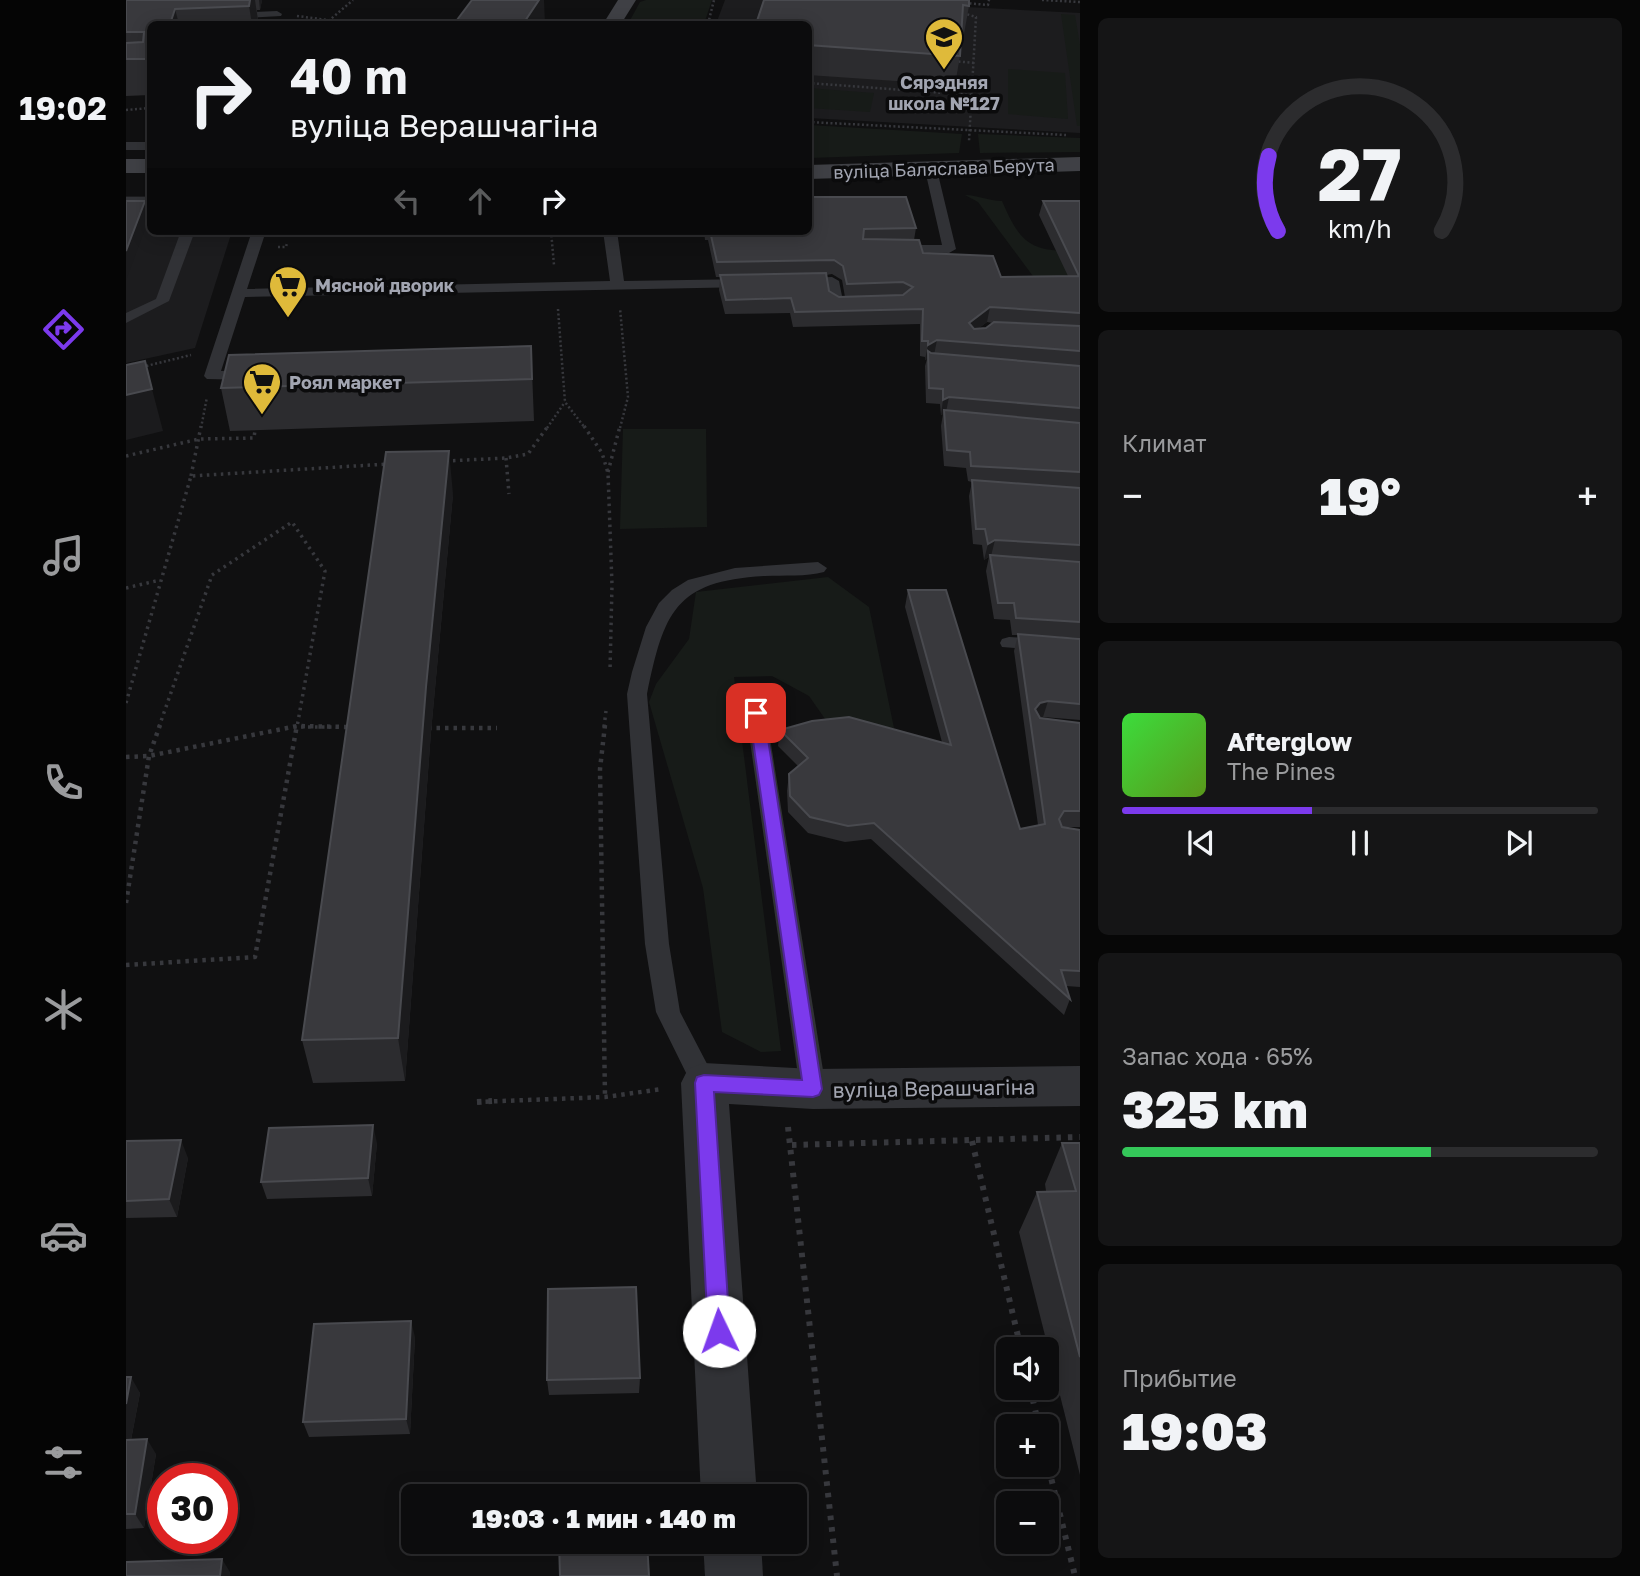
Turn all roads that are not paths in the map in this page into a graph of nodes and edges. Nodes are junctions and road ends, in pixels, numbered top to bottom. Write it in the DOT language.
graph roads {
  1 [pos="627,0"];
  2 [pos="277,14"];
  3 [pos="222,16"];
  4 [pos="468,21"];
  5 [pos="524,21"];
  6 [pos="614,21"];
  7 [pos="126,146"];
  8 [pos="147,146"];
  9 [pos="1080,164"];
  10 [pos="126,166"];
  11 [pos="147,166"];
  12 [pos="932,170"];
  13 [pos="812,172"];
  14 [pos="126,201"];
  15 [pos="147,201"];
  16 [pos="187,235"];
  17 [pos="258,235"];
  18 [pos="612,235"];
  19 [pos="881,249"];
  20 [pos="765,282"];
  21 [pos="792,282"];
  22 [pos="618,285"];
  23 [pos="237,293"];
  24 [pos="875,304"];
  25 [pos="126,319"];
  26 [pos="267,375"];
  27 [pos="818,568"];
  28 [pos="1009,643"];
  29 [pos="1080,647"];
  30 [pos="756,713"];
  31 [pos="704,1083"];
  32 [pos="1080,1086"];
  33 [pos="796,1089"];
  34 [pos="728,1484"];
  35 [pos="733,1554"];
  36 [pos="734,1576"];
  1 -- 6 [label="street"];
  2 -- 3 [label="lane"];
  4 -- 5 [label="lane"];
  7 -- 8 [label="lane"];
  9 -- 12 [label="street, вуліца Баляслава Берута"];
  10 -- 11 [label="street"];
  12 -- 13 [label="street, вуліца Баляслава Берута"];
  12 -- 19 [label="lane"];
  14 -- 15 [label="lane"];
  16 -- 25 [label="lane"];
  17 -- 23 [label="lane"];
  18 -- 22 [label="lane"];
  20 -- 22 [label="lane"];
  21 -- 24 [label="lane"];
  22 -- 23 [label="lane"];
  23 -- 26 [label="lane"];
  27 -- 31 [label="lane"];
  28 -- 29 [label="lane"];
  30 -- 33 [label="lane"];
  31 -- 33 [label="street, вуліца Верашчагіна"];
  31 -- 34 [label="street"];
  32 -- 33 [label="street, вуліца Верашчагіна"];
  35 -- 36 [label="street"];
}
